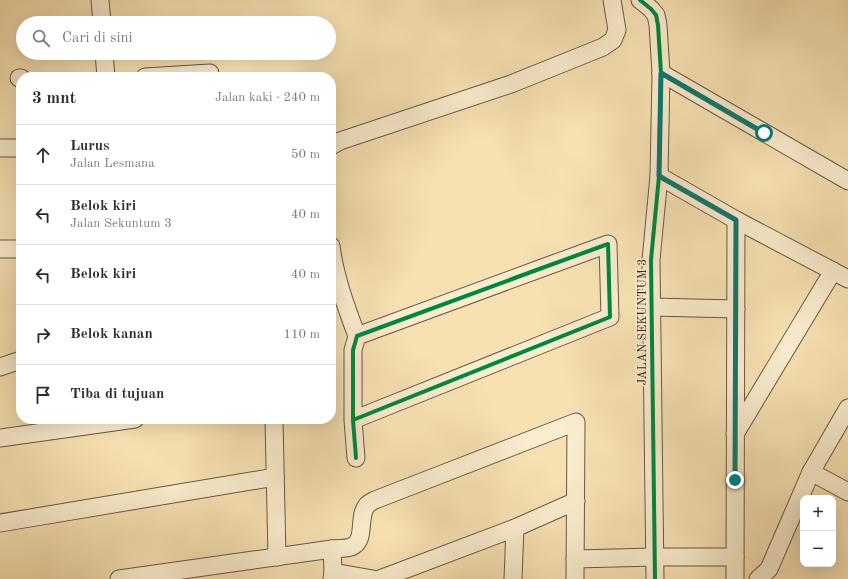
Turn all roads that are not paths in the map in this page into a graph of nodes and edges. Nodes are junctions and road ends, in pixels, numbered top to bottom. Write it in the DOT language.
graph roads {
  1 [pos="100,0"];
  2 [pos="612,0"];
  3 [pos="640,0"];
  4 [pos="101,16"];
  5 [pos="105,60"];
  6 [pos="106,72"];
  7 [pos="661,73"];
  8 [pos="336,143"];
  9 [pos="0,148"];
  10 [pos="16,148"];
  11 [pos="659,176"];
  12 [pos="848,181"];
  13 [pos="736,220"];
  14 [pos="0,249"];
  15 [pos="16,249"];
  16 [pos="336,272"];
  17 [pos="841,275"];
  18 [pos="652,307"];
  19 [pos="736,309"];
  20 [pos="358,336"];
  21 [pos="16,362"];
  22 [pos="0,367"];
  23 [pos="848,408"];
  24 [pos="354,420"];
  25 [pos="99,424"];
  26 [pos="274,424"];
  27 [pos="735,434"];
  28 [pos="0,438"];
  29 [pos="356,458"];
  30 [pos="811,472"];
  31 [pos="276,477"];
  32 [pos="848,492"];
  33 [pos="576,501"];
  34 [pos="0,523"];
  35 [pos="515,528"];
  36 [pos="332,549"];
  37 [pos="277,557"];
  38 [pos="655,557"];
  39 [pos="735,557"];
  40 [pos="575,559"];
  41 [pos="333,576"];
  42 [pos="119,579"];
  43 [pos="373,579"];
  44 [pos="380,579"];
  45 [pos="513,579"];
  46 [pos="575,579"];
  47 [pos="655,579"];
  48 [pos="735,579"];
  49 [pos="758,579"];
  1 -- 4 [label="street"];
  2 -- 8 [label="street"];
  3 -- 7 [label="street, JALAN SEKUNTUM 3"];
  5 -- 6 [label="street"];
  7 -- 11 [label="street, JALAN SEKUNTUM 3"];
  7 -- 12 [label="street"];
  9 -- 10 [label="street"];
  11 -- 13 [label="street"];
  11 -- 18 [label="street, JALAN SEKUNTUM 3"];
  13 -- 17 [label="street"];
  13 -- 19 [label="street"];
  14 -- 15 [label="street"];
  16 -- 20 [label="street"];
  17 -- 27 [label="street"];
  18 -- 19 [label="street"];
  18 -- 38 [label="street, JALAN SEKUNTUM 3"];
  19 -- 27 [label="street"];
  20 -- 24 [label="street"];
  20 -- 24 [label="street"];
  21 -- 22 [label="street"];
  23 -- 30 [label="street"];
  24 -- 29 [label="street"];
  25 -- 28 [label="street"];
  26 -- 31 [label="street"];
  27 -- 39 [label="street"];
  30 -- 32 [label="street"];
  30 -- 49 [label="street"];
  31 -- 34 [label="street"];
  31 -- 37 [label="street"];
  33 -- 35 [label="street"];
  33 -- 36 [label="street"];
  33 -- 40 [label="street"];
  35 -- 44 [label="street"];
  35 -- 45 [label="street"];
  36 -- 37 [label="street"];
  36 -- 41 [label="street"];
  37 -- 42 [label="street"];
  38 -- 39 [label="street"];
  38 -- 40 [label="street"];
  38 -- 47 [label="street, JALAN SEKUNTUM 3"];
  39 -- 48 [label="street"];
  40 -- 46 [label="street"];
  41 -- 43 [label="street"];
}
